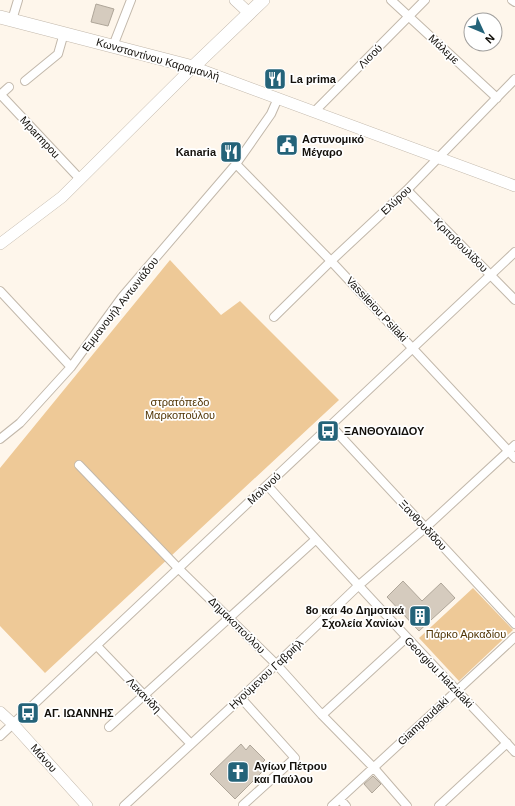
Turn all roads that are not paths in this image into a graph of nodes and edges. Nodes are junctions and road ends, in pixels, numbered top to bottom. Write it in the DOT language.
graph roads {
  1 [pos="18,0"];
  2 [pos="131,0"];
  3 [pos="235,0"];
  4 [pos="263,0"];
  5 [pos="391,0"];
  6 [pos="425,0"];
  7 [pos="512,0"];
  8 [pos="515,2"];
  9 [pos="249,13"];
  10 [pos="410,16"];
  11 [pos="6,18"];
  12 [pos="64,33"];
  13 [pos="113,46"];
  14 [pos="193,67"];
  15 [pos="515,79"];
  16 [pos="25,81"];
  17 [pos="9,87"];
  18 [pos="0,95"];
  19 [pos="278,98"];
  20 [pos="497,98"];
  21 [pos="314,112"];
  22 [pos="439,158"];
  23 [pos="236,164"];
  24 [pos="80,179"];
  25 [pos="515,186"];
  26 [pos="407,190"];
  27 [pos="0,244"];
  28 [pos="515,252"];
  29 [pos="331,261"];
  30 [pos="491,275"];
  31 [pos="0,291"];
  32 [pos="515,300"];
  33 [pos="274,317"];
  34 [pos="413,348"];
  35 [pos="72,367"];
  36 [pos="331,426"];
  37 [pos="0,439"];
  38 [pos="515,445"];
  39 [pos="508,451"];
  40 [pos="515,458"];
  41 [pos="79,465"];
  42 [pos="267,485"];
  43 [pos="425,528"];
  44 [pos="315,540"];
  45 [pos="179,569"];
  46 [pos="358,586"];
  47 [pos="229,617"];
  48 [pos="515,624"];
  49 [pos="515,637"];
  50 [pos="406,638"];
  51 [pos="97,646"];
  52 [pos="277,665"];
  53 [pos="457,690"];
  54 [pos="144,695"];
  55 [pos="242,698"];
  56 [pos="0,712"];
  57 [pos="322,715"];
  58 [pos="13,724"];
  59 [pos="109,727"];
  60 [pos="0,736"];
  61 [pos="507,743"];
  62 [pos="191,744"];
  63 [pos="515,752"];
  64 [pos="374,768"];
  65 [pos="340,799"];
  66 [pos="243,805"];
  67 [pos="87,806"];
  68 [pos="124,806"];
  69 [pos="332,806"];
  70 [pos="346,806"];
  71 [pos="407,806"];
  72 [pos="439,806"];
  1 -- 11 [label="street"];
  2 -- 13 [label="street"];
  3 -- 9 [label="street"];
  4 -- 9 [label="main road"];
  5 -- 10 [label="street, Μάλεμε"];
  6 -- 10 [label="street, Λισού"];
  7 -- 8 [label="street"];
  9 -- 14 [label="main road"];
  10 -- 20 [label="street, Μάλεμε"];
  10 -- 21 [label="street, Λισού"];
  11 -- 12 [label="main road, Κωνσταντίνου Καραμανλή"];
  12 -- 13 [label="main road, Κωνσταντίνου Καραμανλή"];
  12 -- 16 [label="street"];
  13 -- 14 [label="main road, Κωνσταντίνου Καραμανλή"];
  14 -- 19 [label="street, Κωνσταντίνου Καραμανλή"];
  14 -- 24 [label="street"];
  15 -- 20 [label="street, Ελύρου"];
  17 -- 18 [label="street"];
  18 -- 24 [label="street, Mparmpou"];
  19 -- 21 [label="street, Κωνσταντίνου Καραμανλή"];
  19 -- 23 [label="street, Εμμανουήλ Αντωνιάδου"];
  20 -- 22 [label="street, Ελύρου"];
  21 -- 22 [label="street, Κωνσταντίνου Καραμανλή"];
  22 -- 25 [label="street, Κωνσταντίνου Καραμανλή"];
  22 -- 26 [label="street, Ελύρου"];
  23 -- 29 [label="street, Vassileiou Psilaki"];
  23 -- 35 [label="street, Εμμανουήλ Αντωνιάδου"];
  24 -- 27 [label="street"];
  26 -- 29 [label="street, Ελύρου"];
  26 -- 30 [label="street, Κριτοβουλίδου"];
  28 -- 30 [label="street, Μαλινού"];
  29 -- 33 [label="street, Ελύρου"];
  29 -- 34 [label="street, Vassileiou Psilaki"];
  30 -- 32 [label="street, Κριτοβουλίδου"];
  30 -- 34 [label="street, Μαλινού"];
  31 -- 35 [label="street"];
  34 -- 36 [label="street, Μαλινού"];
  34 -- 39 [label="street, Vassileiou Psilaki"];
  35 -- 37 [label="street, Εμμανουήλ Αντωνιάδου"];
  36 -- 42 [label="street, Μαλινού"];
  36 -- 43 [label="street, Ξανθουδίδου"];
  38 -- 39 [label="street, Ηγούμενου Γαβριήλ"];
  39 -- 40 [label="street, Vassileiou Psilaki"];
  39 -- 43 [label="street, Ηγούμενου Γαβριήλ"];
  41 -- 45 [label="street, Δημακοπούλου"];
  42 -- 44 [label="street, Georgiou Hatzidaki"];
  42 -- 45 [label="street, Μαλινού"];
  43 -- 46 [label="street, Ηγούμενου Γαβριήλ"];
  43 -- 48 [label="street, Ξανθουδίδου"];
  44 -- 46 [label="street, Georgiou Hatzidaki"];
  44 -- 47 [label="street"];
  45 -- 47 [label="street, Δημακοπούλου"];
  45 -- 51 [label="street, Μαλινού"];
  46 -- 50 [label="street, Georgiou Hatzidaki"];
  46 -- 52 [label="street, Ηγούμενου Γαβριήλ"];
  47 -- 52 [label="street, Δημακοπούλου"];
  47 -- 54 [label="street"];
  49 -- 53 [label="street, Giampoudaki"];
  50 -- 53 [label="street, Georgiou Hatzidaki"];
  50 -- 57 [label="street"];
  51 -- 54 [label="street, Λεκανίδη"];
  51 -- 58 [label="street, Μαλινού"];
  52 -- 55 [label="street, Ηγούμενου Γαβριήλ"];
  52 -- 57 [label="street, Δημακοπούλου"];
  53 -- 61 [label="street, Georgiou Hatzidaki"];
  53 -- 64 [label="street, Giampoudaki"];
  54 -- 59 [label="street"];
  54 -- 62 [label="street, Λεκανίδη"];
  55 -- 62 [label="street, Ηγούμενου Γαβριήλ"];
  55 -- 66 [label="street"];
  56 -- 58 [label="street, Μάνου"];
  57 -- 64 [label="street, Δημακοπούλου"];
  58 -- 60 [label="street, Μαλινού"];
  58 -- 67 [label="street, Μάνου"];
  61 -- 63 [label="street, Georgiou Hatzidaki"];
  61 -- 72 [label="street"];
  62 -- 68 [label="street, Ηγούμενου Γαβριήλ"];
  64 -- 65 [label="street, Giampoudaki"];
  64 -- 71 [label="street, Δημακοπούλου"];
  65 -- 69 [label="street, Giampoudaki"];
  65 -- 70 [label="street"];
}
